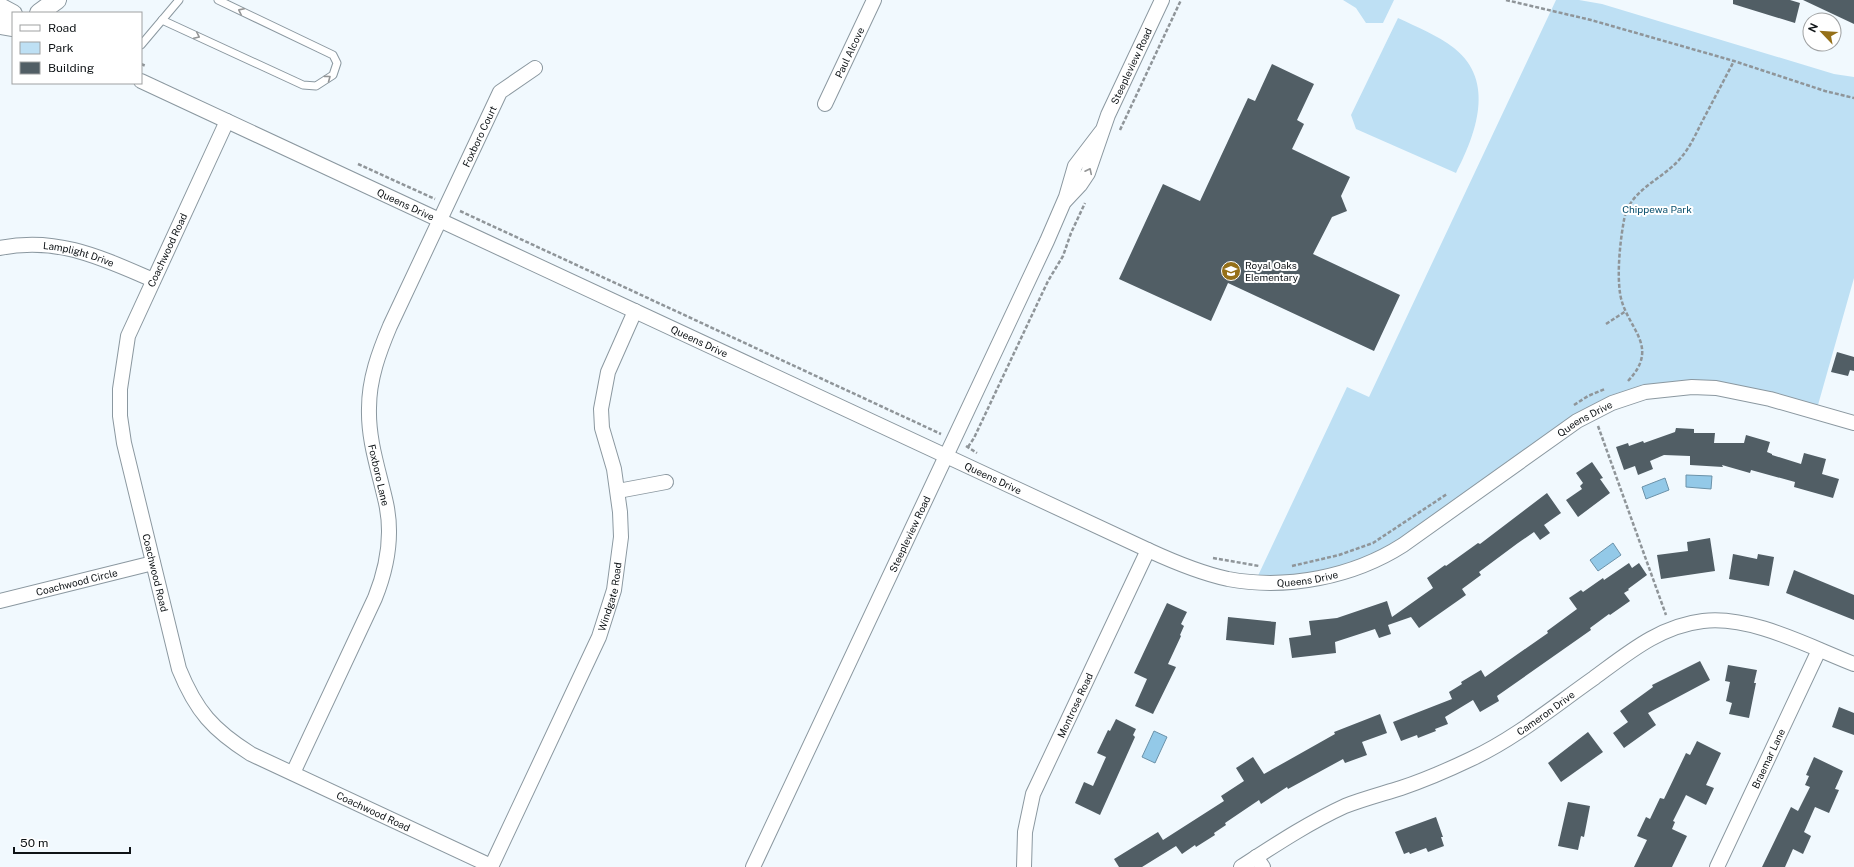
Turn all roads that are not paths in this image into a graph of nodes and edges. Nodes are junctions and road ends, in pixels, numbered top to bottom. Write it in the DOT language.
graph roads {
  1 [pos="57,0"];
  2 [pos="179,0"];
  3 [pos="218,0"];
  4 [pos="874,0"];
  5 [pos="1162,0"];
  6 [pos="0,7"];
  7 [pos="40,12"];
  8 [pos="12,13"];
  9 [pos="162,20"];
  10 [pos="0,25"];
  11 [pos="12,27"];
  12 [pos="142,44"];
  13 [pos="535,68"];
  14 [pos="142,81"];
  15 [pos="825,104"];
  16 [pos="228,121"];
  17 [pos="440,219"];
  18 [pos="0,248"];
  19 [pos="154,280"];
  20 [pos="635,311"];
  21 [pos="1854,423"];
  22 [pos="947,455"];
  23 [pos="666,482"];
  24 [pos="618,491"];
  25 [pos="1148,550"];
  26 [pos="153,563"];
  27 [pos="0,601"];
  28 [pos="1819,650"];
  29 [pos="1854,664"];
  30 [pos="293,773"];
  31 [pos="1260,862"];
  32 [pos="491,867"];
  33 [pos="753,867"];
  34 [pos="1024,867"];
  35 [pos="1241,867"];
  36 [pos="1717,867"];
  1 -- 7 [label="street"];
  2 -- 9 [label="lane"];
  9 -- 3 [label="lane, one-way"];
  4 -- 15 [label="street, Paul Alcove"];
  5 -- 22 [label="street, Steepleview Road"];
  6 -- 8 [label="street"];
  9 -- 12 [label="lane"];
  10 -- 11 [label="street"];
  13 -- 17 [label="street, Foxboro Court"];
  14 -- 16 [label="street, Queens Drive"];
  16 -- 17 [label="street, Queens Drive"];
  16 -- 19 [label="street, Coachwood Road"];
  17 -- 20 [label="street, Queens Drive"];
  17 -- 30 [label="street, Foxboro Lane"];
  18 -- 19 [label="street, Lamplight Drive"];
  19 -- 26 [label="street, Coachwood Road"];
  20 -- 22 [label="street, Queens Drive"];
  20 -- 24 [label="street, Windgate Road"];
  21 -- 25 [label="street, Queens Drive"];
  22 -- 25 [label="street, Queens Drive"];
  22 -- 33 [label="street, Steepleview Road"];
  23 -- 24 [label="street"];
  24 -- 32 [label="street, Windgate Road"];
  25 -- 34 [label="street, Montrose Road"];
  26 -- 27 [label="street, Coachwood Circle"];
  26 -- 30 [label="street, Coachwood Road"];
  28 -- 29 [label="street, Cameron Drive"];
  28 -- 31 [label="street, Cameron Drive"];
  28 -- 36 [label="street, Braemar Lane"];
  30 -- 32 [label="street, Coachwood Road"];
  31 -- 35 [label="street, Cameron Drive"];
}
